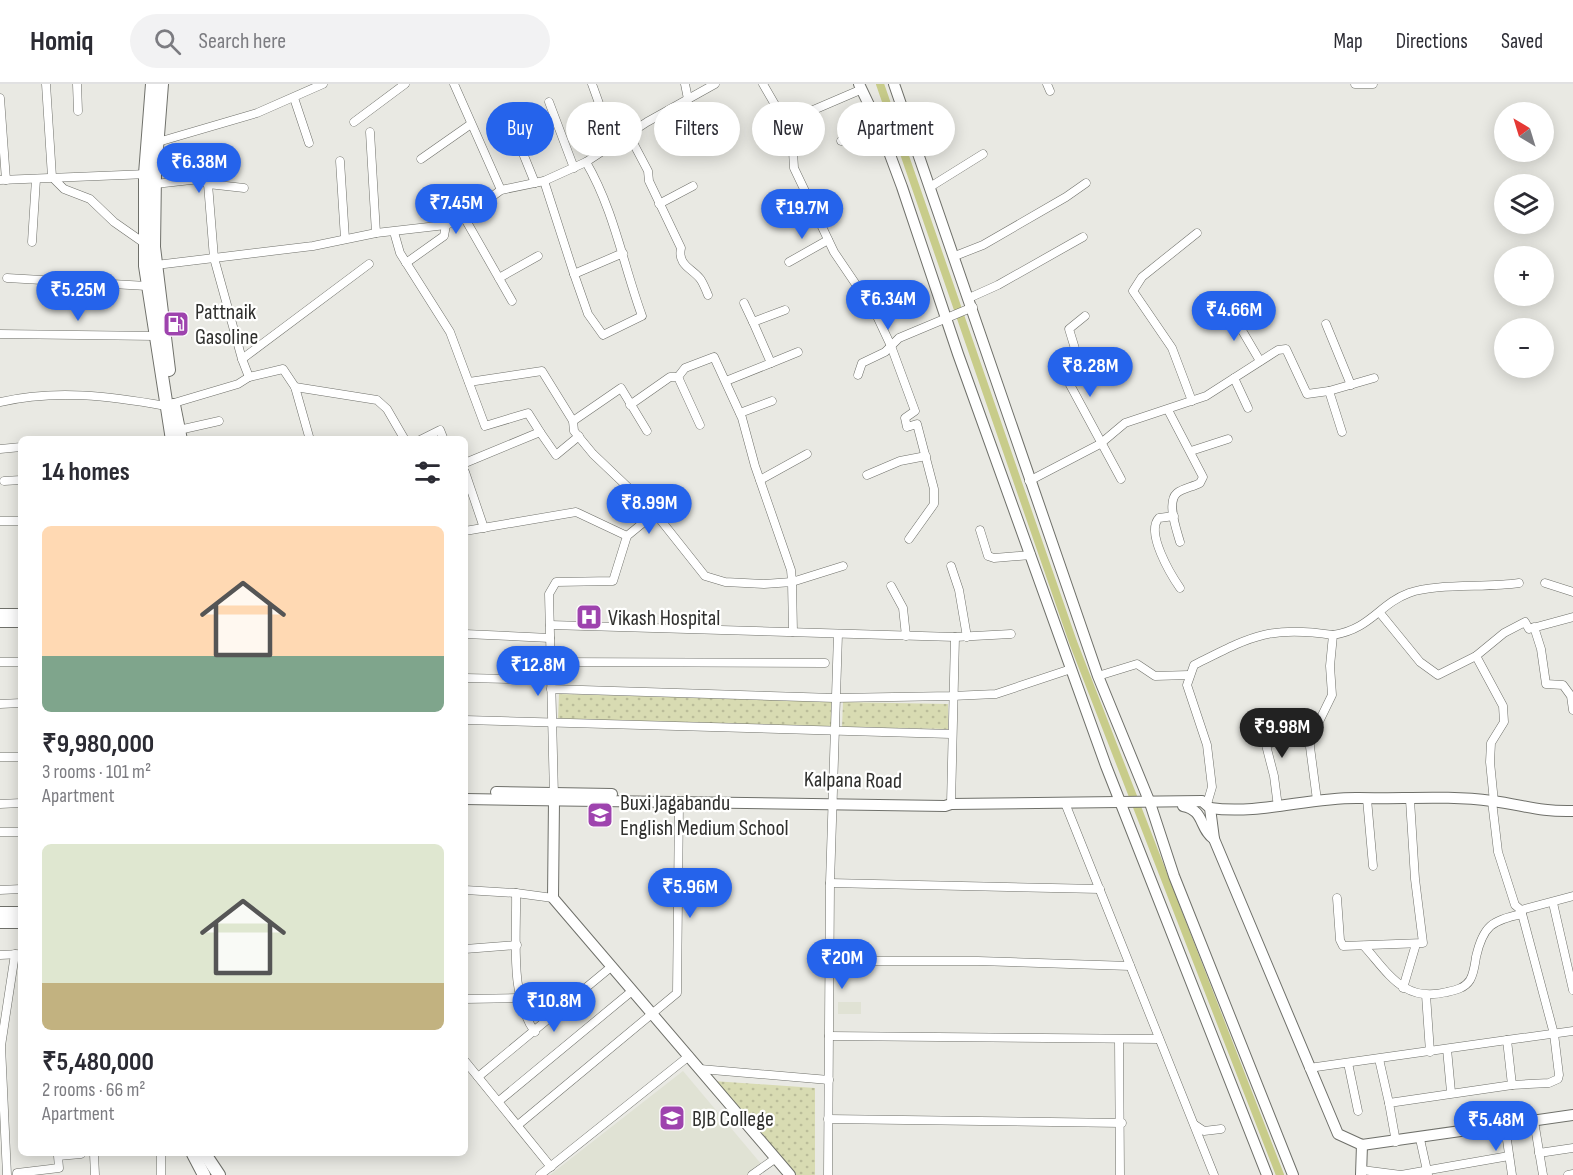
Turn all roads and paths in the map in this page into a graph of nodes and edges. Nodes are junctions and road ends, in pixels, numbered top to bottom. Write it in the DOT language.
graph roads {
  1 [pos="46,84"];
  2 [pos="77,84"];
  3 [pos="152,84"];
  4 [pos="162,84"];
  5 [pos="323,84"];
  6 [pos="405,84"];
  7 [pos="454,84"];
  8 [pos="592,84"];
  9 [pos="685,84"];
  10 [pos="715,84"];
  11 [pos="763,84"];
  12 [pos="894,84"];
  13 [pos="1355,84"];
  14 [pos="1373,84"];
  15 [pos="860,87"];
  16 [pos="0,98"];
  17 [pos="294,98"];
  18 [pos="688,99"];
  19 [pos="598,102"];
  20 [pos="867,102"];
  21 [pos="825,104"];
  22 [pos="78,111"];
  23 [pos="554,115"];
  24 [pos="354,122"];
  25 [pos="471,124"];
  26 [pos="642,127"];
  27 [pos="370,132"];
  28 [pos="158,142"];
  29 [pos="309,143"];
  30 [pos="982,154"];
  31 [pos="524,156"];
  32 [pos="596,156"];
  33 [pos="640,156"];
  34 [pos="891,156"];
  35 [pos="421,159"];
  36 [pos="340,161"];
  37 [pos="586,162"];
  38 [pos="574,168"];
  39 [pos="52,177"];
  40 [pos="152,177"];
  41 [pos="36,179"];
  42 [pos="3,180"];
  43 [pos="544,180"];
  44 [pos="535,183"];
  45 [pos="1086,183"];
  46 [pos="208,184"];
  47 [pos="693,186"];
  48 [pos="930,187"];
  49 [pos="244,188"];
  50 [pos="501,190"];
  51 [pos="659,204"];
  52 [pos="464,217"];
  53 [pos="446,225"];
  54 [pos="394,232"];
  55 [pos="376,233"];
  56 [pos="1197,233"];
  57 [pos="1083,237"];
  58 [pos="345,239"];
  59 [pos="828,240"];
  60 [pos="32,242"];
  61 [pos="144,243"];
  62 [pos="623,253"];
  63 [pos="538,256"];
  64 [pos="955,256"];
  65 [pos="214,258"];
  66 [pos="789,262"];
  67 [pos="369,264"];
  68 [pos="406,264"];
  69 [pos="156,265"];
  70 [pos="574,274"];
  71 [pos="7,278"];
  72 [pos="499,278"];
  73 [pos="147,286"];
  74 [pos="708,295"];
  75 [pos="512,301"];
  76 [pos="744,303"];
  77 [pos="969,305"];
  78 [pos="785,310"];
  79 [pos="1230,310"];
  80 [pos="951,315"];
  81 [pos="1085,316"];
  82 [pos="753,322"];
  83 [pos="1326,324"];
  84 [pos="0,334"];
  85 [pos="156,336"];
  86 [pos="891,346"];
  87 [pos="798,352"];
  88 [pos="242,359"];
  89 [pos="1260,361"];
  90 [pos="771,363"];
  91 [pos="858,375"];
  92 [pos="249,376"];
  93 [pos="678,377"];
  94 [pos="1234,378"];
  95 [pos="1374,378"];
  96 [pos="167,381"];
  97 [pos="726,381"];
  98 [pos="469,382"];
  99 [pos="1351,385"];
  100 [pos="295,387"];
  101 [pos="1329,392"];
  102 [pos="772,401"];
  103 [pos="1192,401"];
  104 [pos="0,402"];
  105 [pos="170,405"];
  106 [pos="630,405"];
  107 [pos="1248,408"];
  108 [pos="1168,410"];
  109 [pos="740,413"];
  110 [pos="219,421"];
  111 [pos="573,421"];
  112 [pos="700,425"];
  113 [pos="647,431"];
  114 [pos="540,432"];
  115 [pos="1342,432"];
  116 [pos="177,436"];
  117 [pos="309,436"];
  118 [pos="403,436"];
  119 [pos="428,436"];
  120 [pos="442,436"];
  121 [pos="579,436"];
  122 [pos="1228,439"];
  123 [pos="1100,444"];
  124 [pos="18,447"];
  125 [pos="0,448"];
  126 [pos="1191,451"];
  127 [pos="807,454"];
  128 [pos="926,456"];
  129 [pos="468,463"];
  130 [pos="867,475"];
  131 [pos="1121,479"];
  132 [pos="18,480"];
  133 [pos="760,480"];
  134 [pos="4,481"];
  135 [pos="468,481"];
  136 [pos="1029,481"];
  137 [pos="655,513"];
  138 [pos="1174,516"];
  139 [pos="0,521"];
  140 [pos="18,521"];
  141 [pos="484,528"];
  142 [pos="980,530"];
  143 [pos="468,531"];
  144 [pos="627,536"];
  145 [pos="909,540"];
  146 [pos="1180,542"];
  147 [pos="1030,555"];
  148 [pos="843,566"];
  149 [pos="951,566"];
  150 [pos="792,582"];
  151 [pos="1177,583"];
  152 [pos="1519,583"];
  153 [pos="1545,583"];
  154 [pos="891,586"];
  155 [pos="1573,592"];
  156 [pos="1380,613"];
  157 [pos="0,614"];
  158 [pos="18,614"];
  159 [pos="1573,618"];
  160 [pos="0,622"];
  161 [pos="18,622"];
  162 [pos="550,625"];
  163 [pos="1534,627"];
  164 [pos="793,632"];
  165 [pos="468,634"];
  166 [pos="838,634"];
  167 [pos="1011,634"];
  168 [pos="1333,635"];
  169 [pos="906,636"];
  170 [pos="955,637"];
  171 [pos="967,637"];
  172 [pos="550,638"];
  173 [pos="1476,656"];
  174 [pos="0,662"];
  175 [pos="18,662"];
  176 [pos="550,662"];
  177 [pos="825,663"];
  178 [pos="1071,669"];
  179 [pos="1189,675"];
  180 [pos="1098,676"];
  181 [pos="468,678"];
  182 [pos="551,684"];
  183 [pos="952,696"];
  184 [pos="835,698"];
  185 [pos="1509,700"];
  186 [pos="18,703"];
  187 [pos="0,704"];
  188 [pos="1503,708"];
  189 [pos="1573,710"];
  190 [pos="468,720"];
  191 [pos="552,723"];
  192 [pos="1317,725"];
  193 [pos="833,731"];
  194 [pos="951,734"];
  195 [pos="0,757"];
  196 [pos="18,757"];
  197 [pos="468,792"];
  198 [pos="554,797"];
  199 [pos="468,799"];
  200 [pos="1367,799"];
  201 [pos="1317,800"];
  202 [pos="1410,800"];
  203 [pos="1493,801"];
  204 [pos="679,802"];
  205 [pos="832,802"];
  206 [pos="18,803"];
  207 [pos="1065,803"];
  208 [pos="1124,803"];
  209 [pos="1147,803"];
  210 [pos="0,804"];
  211 [pos="951,804"];
  212 [pos="1278,807"];
  213 [pos="1207,809"];
  214 [pos="1573,811"];
  215 [pos="0,832"];
  216 [pos="18,832"];
  217 [pos="1373,866"];
  218 [pos="830,883"];
  219 [pos="18,889"];
  220 [pos="1100,889"];
  221 [pos="0,890"];
  222 [pos="468,890"];
  223 [pos="516,893"];
  224 [pos="1573,896"];
  225 [pos="553,898"];
  226 [pos="1337,898"];
  227 [pos="1552,903"];
  228 [pos="1522,912"];
  229 [pos="0,913"];
  230 [pos="18,913"];
  231 [pos="0,922"];
  232 [pos="18,922"];
  233 [pos="1416,944"];
  234 [pos="517,945"];
  235 [pos="1364,946"];
  236 [pos="468,949"];
  237 [pos="18,954"];
  238 [pos="0,955"];
  239 [pos="829,961"];
  240 [pos="1570,961"];
  241 [pos="1130,966"];
  242 [pos="611,967"];
  243 [pos="1404,988"];
  244 [pos="1573,990"];
  245 [pos="632,991"];
  246 [pos="1426,994"];
  247 [pos="519,998"];
  248 [pos="468,999"];
  249 [pos="4,1009"];
  250 [pos="652,1015"];
  251 [pos="1573,1031"];
  252 [pos="535,1032"];
  253 [pos="1554,1034"];
  254 [pos="829,1036"];
  255 [pos="1159,1039"];
  256 [pos="1119,1040"];
  257 [pos="1507,1040"];
  258 [pos="1,1046"];
  259 [pos="1447,1049"];
  260 [pos="1430,1052"];
  261 [pos="689,1056"];
  262 [pos="1379,1059"];
  263 [pos="1348,1063"];
  264 [pos="468,1065"];
  265 [pos="1309,1068"];
  266 [pos="700,1069"];
  267 [pos="478,1077"];
  268 [pos="829,1080"];
  269 [pos="1512,1085"];
  270 [pos="1451,1092"];
  271 [pos="498,1101"];
  272 [pos="1389,1103"];
  273 [pos="2,1107"];
  274 [pos="1358,1111"];
  275 [pos="1573,1115"];
  276 [pos="828,1119"];
  277 [pos="1534,1121"];
  278 [pos="1192,1122"];
  279 [pos="1122,1123"];
  280 [pos="518,1125"];
  281 [pos="1505,1126"];
  282 [pos="1221,1129"];
  283 [pos="1420,1139"];
  284 [pos="1396,1142"];
  285 [pos="1362,1145"];
  286 [pos="1573,1148"];
  287 [pos="1539,1153"];
  288 [pos="58,1156"];
  289 [pos="94,1156"];
  290 [pos="161,1156"];
  291 [pos="195,1156"];
  292 [pos="1509,1156"];
  293 [pos="776,1158"];
  294 [pos="4,1162"];
  295 [pos="551,1167"];
  296 [pos="207,1169"];
  297 [pos="1361,1172"];
  298 [pos="1427,1172"];
  299 [pos="1573,1174"];
  300 [pos="7,1175"];
  301 [pos="17,1175"];
  302 [pos="95,1175"];
  303 [pos="160,1175"];
  304 [pos="540,1175"];
  305 [pos="752,1175"];
  306 [pos="790,1175"];
  307 [pos="828,1175"];
  308 [pos="1120,1175"];
  309 [pos="1215,1175"];
  310 [pos="1267,1175"];
  311 [pos="1293,1175"];
  312 [pos="1512,1175"];
  313 [pos="1543,1175"];
  314 [pos="1568,1175"];
  1 -- 39 [label="street"];
  2 -- 22 [label="street"];
  3 -- 40 [label="main road"];
  4 -- 28 [label="main road"];
  5 -- 17 [label="street"];
  6 -- 24 [label="street"];
  7 -- 25 [label="street"];
  8 -- 19 [label="street"];
  9 -- 18 [label="street"];
  10 -- 18 [label="street"];
  11 -- 59 [label="street"];
  12 -- 48 [label="street"];
  13 -- 14 [label="street"];
  15 -- 20 [label="street"];
  15 -- 21 [label="street"];
  16 -- 42 [label="street"];
  17 -- 28 [label="street"];
  17 -- 29 [label="street"];
  18 -- 26 [label="street"];
  23 -- 38 [label="street"];
  25 -- 35 [label="street"];
  25 -- 50 [label="street"];
  27 -- 55 [label="street"];
  28 -- 40 [label="main road"];
  30 -- 48 [label="street"];
  31 -- 44 [label="street"];
  32 -- 37 [label="street"];
  33 -- 51 [label="street"];
  34 -- 80 [label="street"];
  36 -- 58 [label="street"];
  37 -- 38 [label="street"];
  37 -- 62 [label="street"];
  38 -- 43 [label="street"];
  39 -- 40 [label="street"];
  39 -- 41 [label="street"];
  39 -- 61 [label="street"];
  40 -- 46 [label="street"];
  40 -- 61 [label="main road"];
  40 -- 69 [label="main road"];
  41 -- 42 [label="street"];
  41 -- 60 [label="street"];
  43 -- 44 [label="street"];
  43 -- 70 [label="street"];
  44 -- 50 [label="street"];
  45 -- 64 [label="street"];
  46 -- 49 [label="street"];
  46 -- 65 [label="street"];
  47 -- 51 [label="street"];
  48 -- 64 [label="street"];
  50 -- 52 [label="street"];
  51 -- 74 [label="street"];
  52 -- 53 [label="street"];
  52 -- 72 [label="street"];
  53 -- 54 [label="street"];
  53 -- 68 [label="street"];
  54 -- 55 [label="street"];
  54 -- 68 [label="street"];
  55 -- 58 [label="street"];
  56 -- 103 [label="street"];
  57 -- 77 [label="street"];
  58 -- 65 [label="street"];
  59 -- 66 [label="street"];
  59 -- 86 [label="street"];
  61 -- 73 [label="main road"];
  62 -- 70 [label="street"];
  62 -- 70 [label="street"];
  63 -- 72 [label="street"];
  64 -- 77 [label="street"];
  65 -- 69 [label="street"];
  65 -- 88 [label="street"];
  67 -- 88 [label="street"];
  68 -- 98 [label="street"];
  69 -- 96 [label="main road"];
  71 -- 73 [label="street"];
  72 -- 75 [label="street"];
  73 -- 85 [label="main road"];
  76 -- 82 [label="street"];
  77 -- 80 [label="street"];
  77 -- 136 [label="street"];
  78 -- 82 [label="street"];
  79 -- 89 [label="street"];
  80 -- 86 [label="street"];
  80 -- 147 [label="street"];
  81 -- 123 [label="street"];
  82 -- 90 [label="street"];
  83 -- 99 [label="street"];
  84 -- 85 [label="street"];
  85 -- 96 [label="main road"];
  86 -- 91 [label="street"];
  86 -- 128 [label="street"];
  87 -- 90 [label="street"];
  88 -- 92 [label="street"];
  89 -- 94 [label="street"];
  89 -- 101 [label="street"];
  90 -- 97 [label="street"];
  92 -- 100 [label="street"];
  92 -- 105 [label="street"];
  93 -- 97 [label="street"];
  93 -- 106 [label="street"];
  93 -- 112 [label="street"];
  94 -- 103 [label="street"];
  94 -- 107 [label="street"];
  95 -- 99 [label="street"];
  96 -- 105 [label="main road"];
  97 -- 109 [label="street"];
  98 -- 111 [label="street"];
  98 -- 114 [label="street"];
  99 -- 101 [label="street"];
  100 -- 117 [label="street"];
  100 -- 118 [label="street"];
  101 -- 115 [label="street"];
  102 -- 109 [label="street"];
  103 -- 108 [label="street"];
  104 -- 105 [label="street"];
  105 -- 116 [label="main road"];
  106 -- 111 [label="street"];
  106 -- 113 [label="street"];
  108 -- 123 [label="street"];
  108 -- 126 [label="street"];
  109 -- 133 [label="street"];
  110 -- 116 [label="street"];
  111 -- 121 [label="street"];
  114 -- 121 [label="street"];
  114 -- 129 [label="street"];
  119 -- 120 [label="street"];
  121 -- 137 [label="street"];
  122 -- 126 [label="street"];
  123 -- 131 [label="street"];
  123 -- 136 [label="street"];
  124 -- 125 [label="street"];
  126 -- 138 [label="street"];
  127 -- 133 [label="street"];
  128 -- 130 [label="street"];
  128 -- 145 [label="street"];
  132 -- 134 [label="street"];
  133 -- 150 [label="street"];
  135 -- 141 [label="street"];
  136 -- 180 [label="street"];
  137 -- 144 [label="street"];
  137 -- 150 [label="street"];
  138 -- 146 [label="street"];
  138 -- 151 [label="street"];
  139 -- 140 [label="street"];
  141 -- 143 [label="street"];
  141 -- 144 [label="street"];
  142 -- 147 [label="street"];
  144 -- 162 [label="street"];
  147 -- 178 [label="street"];
  148 -- 150 [label="street"];
  149 -- 171 [label="street"];
  150 -- 164 [label="street"];
  152 -- 156 [label="street"];
  153 -- 155 [label="street"];
  154 -- 169 [label="street"];
  156 -- 168 [label="street"];
  156 -- 173 [label="street"];
  157 -- 158 [label="street"];
  159 -- 163 [label="street"];
  160 -- 161 [label="street"];
  162 -- 164 [label="street"];
  162 -- 172 [label="street"];
  163 -- 173 [label="street"];
  163 -- 189 [label="street"];
  164 -- 166 [label="street"];
  165 -- 172 [label="street"];
  166 -- 169 [label="street"];
  166 -- 184 [label="street"];
  167 -- 171 [label="street"];
  168 -- 179 [label="street"];
  168 -- 192 [label="street"];
  169 -- 170 [label="street"];
  170 -- 171 [label="street"];
  170 -- 183 [label="street"];
  172 -- 176 [label="street"];
  173 -- 188 [label="street"];
  174 -- 175 [label="street"];
  176 -- 177 [label="street"];
  176 -- 182 [label="street"];
  178 -- 183 [label="street"];
  178 -- 208 [label="street"];
  179 -- 180 [label="street"];
  179 -- 213 [label="street"];
  180 -- 209 [label="street"];
  181 -- 182 [label="street"];
  182 -- 184 [label="street"];
  182 -- 191 [label="street"];
  183 -- 184 [label="street"];
  183 -- 194 [label="street"];
  184 -- 193 [label="street"];
  185 -- 188 [label="street"];
  186 -- 187 [label="street"];
  188 -- 203 [label="street"];
  190 -- 191 [label="street"];
  191 -- 193 [label="street"];
  191 -- 198 [label="street"];
  192 -- 201 [label="street"];
  192 -- 212 [label="street"];
  193 -- 194 [label="street"];
  193 -- 205 [label="street"];
  194 -- 211 [label="street"];
  195 -- 196 [label="street"];
  197 -- 198 [label="street, Kalpana Road"];
  198 -- 199 [label="street, Kalpana Road"];
  198 -- 204 [label="street, Kalpana Road"];
  198 -- 205 [label="street, Kalpana Road"];
  198 -- 225 [label="street"];
  200 -- 201 [label="street, Kalpana Road"];
  200 -- 202 [label="street, Kalpana Road"];
  200 -- 217 [label="street"];
  201 -- 212 [label="street, Kalpana Road"];
  202 -- 203 [label="street, Kalpana Road"];
  202 -- 233 [label="street"];
  203 -- 214 [label="street, Kalpana Road"];
  203 -- 228 [label="street"];
  204 -- 205 [label="street, Kalpana Road"];
  204 -- 250 [label="street"];
  205 -- 211 [label="street, Kalpana Road"];
  205 -- 218 [label="street"];
  206 -- 210 [label="street"];
  207 -- 208 [label="street, Kalpana Road"];
  207 -- 211 [label="street, Kalpana Road"];
  207 -- 220 [label="street"];
  208 -- 209 [label="street, Kalpana Road"];
  208 -- 310 [label="street"];
  209 -- 213 [label="street, Kalpana Road"];
  209 -- 311 [label="street"];
  212 -- 213 [label="street, Kalpana Road"];
  213 -- 265 [label="street"];
  215 -- 216 [label="street"];
  218 -- 220 [label="street"];
  218 -- 239 [label="street"];
  219 -- 221 [label="street"];
  220 -- 241 [label="street"];
  222 -- 223 [label="street"];
  223 -- 225 [label="street"];
  223 -- 234 [label="street"];
  224 -- 227 [label="street"];
  225 -- 242 [label="street"];
  226 -- 235 [label="street"];
  227 -- 228 [label="street"];
  227 -- 240 [label="street"];
  228 -- 246 [label="street"];
  228 -- 253 [label="street"];
  229 -- 230 [label="main road"];
  231 -- 232 [label="main road"];
  233 -- 235 [label="street"];
  233 -- 243 [label="street"];
  234 -- 236 [label="street"];
  234 -- 247 [label="street"];
  235 -- 243 [label="street"];
  237 -- 238 [label="street"];
  237 -- 249 [label="street"];
  239 -- 241 [label="street"];
  239 -- 254 [label="street"];
  240 -- 244 [label="street"];
  241 -- 255 [label="street"];
  242 -- 245 [label="street"];
  242 -- 252 [label="street"];
  243 -- 246 [label="street"];
  245 -- 250 [label="street"];
  245 -- 271 [label="street"];
  246 -- 260 [label="street"];
  247 -- 248 [label="street"];
  247 -- 252 [label="street"];
  249 -- 258 [label="street"];
  250 -- 261 [label="street"];
  250 -- 280 [label="street"];
  251 -- 253 [label="street"];
  252 -- 267 [label="street"];
  253 -- 257 [label="street"];
  253 -- 269 [label="street"];
  254 -- 256 [label="street"];
  254 -- 268 [label="street"];
  255 -- 256 [label="street"];
  255 -- 278 [label="street"];
  256 -- 279 [label="street"];
  257 -- 259 [label="street"];
  257 -- 269 [label="street"];
  258 -- 273 [label="street"];
  259 -- 260 [label="street"];
  259 -- 270 [label="street"];
  260 -- 262 [label="street"];
  261 -- 266 [label="street"];
  261 -- 295 [label="street"];
  262 -- 263 [label="street"];
  262 -- 272 [label="street"];
  263 -- 265 [label="street"];
  263 -- 274 [label="street"];
  264 -- 267 [label="street"];
  265 -- 285 [label="street"];
  266 -- 268 [label="street"];
  266 -- 293 [label="street"];
  267 -- 271 [label="street"];
  268 -- 276 [label="street"];
  269 -- 270 [label="street"];
  270 -- 272 [label="street"];
  271 -- 280 [label="street"];
  272 -- 284 [label="street"];
  273 -- 294 [label="street"];
  275 -- 277 [label="street"];
  276 -- 279 [label="street"];
  276 -- 307 [label="street"];
  277 -- 281 [label="street"];
  277 -- 287 [label="street"];
  278 -- 282 [label="street"];
  278 -- 309 [label="street"];
  279 -- 308 [label="street"];
  280 -- 295 [label="street"];
  281 -- 283 [label="street"];
  281 -- 292 [label="street"];
  283 -- 284 [label="street"];
  283 -- 298 [label="street"];
  284 -- 285 [label="street"];
  285 -- 297 [label="street"];
  286 -- 287 [label="street"];
  287 -- 313 [label="street"];
  288 -- 301 [label="street"];
  289 -- 302 [label="street"];
  290 -- 303 [label="street"];
  291 -- 296 [label="main road"];
  292 -- 298 [label="street"];
  292 -- 312 [label="street"];
  293 -- 305 [label="street"];
  293 -- 306 [label="street"];
  294 -- 300 [label="street"];
  295 -- 304 [label="street"];
  297 -- 298 [label="street"];
  299 -- 314 [label="street"];
}
